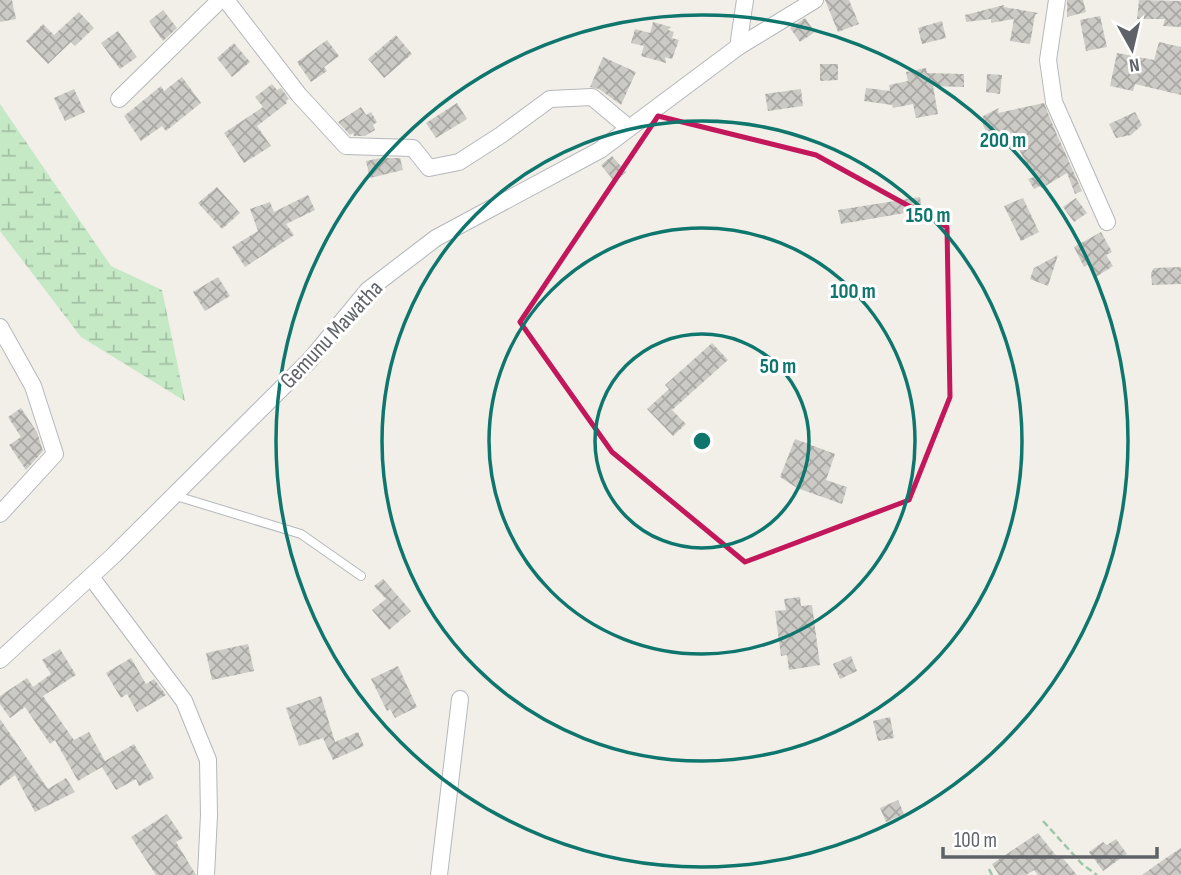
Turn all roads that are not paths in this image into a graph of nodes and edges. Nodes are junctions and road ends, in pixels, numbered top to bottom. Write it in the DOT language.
graph roads {
  1 [pos="220,0"];
  2 [pos="226,0"];
  3 [pos="745,0"];
  4 [pos="815,0"];
  5 [pos="1057,0"];
  6 [pos="738,47"];
  7 [pos="119,99"];
  8 [pos="629,128"];
  9 [pos="1107,222"];
  10 [pos="0,327"];
  11 [pos="173,495"];
  12 [pos="2,508"];
  13 [pos="361,576"];
  14 [pos="91,577"];
  15 [pos="0,660"];
  16 [pos="460,699"];
  17 [pos="206,875"];
  18 [pos="439,875"];
  1 -- 7 [label="street"];
  2 -- 8 [label="street"];
  3 -- 6 [label="street"];
  4 -- 6 [label="street, Gemunu Mawatha"];
  5 -- 9 [label="street"];
  6 -- 8 [label="street, Gemunu Mawatha"];
  8 -- 11 [label="street, Gemunu Mawatha"];
  10 -- 12 [label="street"];
  11 -- 13 [label="lane"];
  11 -- 14 [label="street, Gemunu Mawatha"];
  14 -- 15 [label="street, Gemunu Mawatha"];
  14 -- 17 [label="street"];
  16 -- 18 [label="street"];
}
